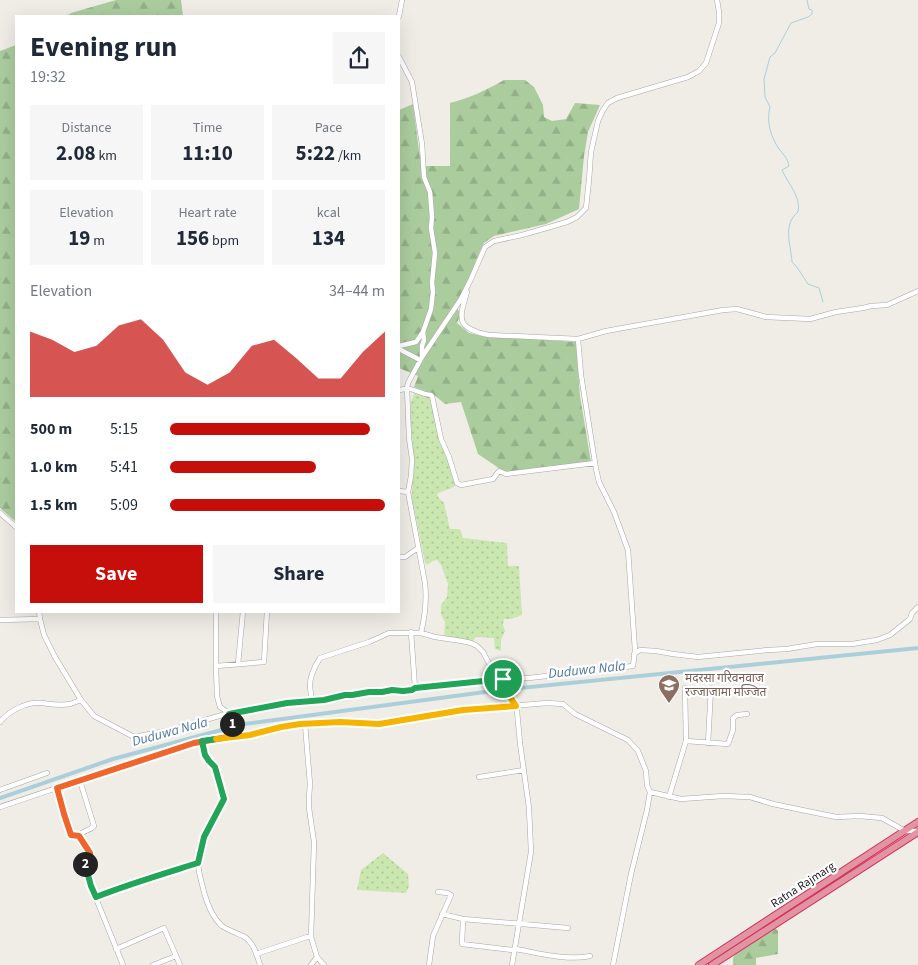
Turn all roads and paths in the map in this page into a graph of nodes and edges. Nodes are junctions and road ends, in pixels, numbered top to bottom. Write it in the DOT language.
graph roads {
  1 [pos="402,0"];
  2 [pos="717,0"];
  3 [pos="398,15"];
  4 [pos="400,59"];
  5 [pos="471,279"];
  6 [pos="918,291"];
  7 [pos="423,332"];
  8 [pos="578,339"];
  9 [pos="400,348"];
  10 [pos="400,348"];
  11 [pos="421,359"];
  12 [pos="407,388"];
  13 [pos="400,390"];
  14 [pos="595,463"];
  15 [pos="400,491"];
  16 [pos="408,492"];
  17 [pos="0,513"];
  18 [pos="15,526"];
  19 [pos="418,548"];
  20 [pos="400,557"];
  21 [pos="918,608"];
  22 [pos="39,613"];
  23 [pos="216,613"];
  24 [pos="243,613"];
  25 [pos="267,613"];
  26 [pos="0,620"];
  27 [pos="40,620"];
  28 [pos="411,632"];
  29 [pos="421,633"];
  30 [pos="634,654"];
  31 [pos="238,664"];
  32 [pos="216,666"];
  33 [pos="503,679"];
  34 [pos="415,688"];
  35 [pos="685,688"];
  36 [pos="711,688"];
  37 [pos="81,700"];
  38 [pos="311,702"];
  39 [pos="516,706"];
  40 [pos="229,714"];
  41 [pos="747,714"];
  42 [pos="0,722"];
  43 [pos="305,724"];
  44 [pos="234,736"];
  45 [pos="202,741"];
  46 [pos="686,741"];
  47 [pos="708,743"];
  48 [pos="524,770"];
  49 [pos="47,773"];
  50 [pos="479,777"];
  51 [pos="80,781"];
  52 [pos="57,788"];
  53 [pos="0,790"];
  54 [pos="650,792"];
  55 [pos="670,797"];
  56 [pos="0,807"];
  57 [pos="918,822"];
  58 [pos="905,831"];
  59 [pos="918,832"];
  60 [pos="79,836"];
  61 [pos="198,863"];
  62 [pos="438,892"];
  63 [pos="96,897"];
  64 [pos="442,914"];
  65 [pos="463,919"];
  66 [pos="519,924"];
  67 [pos="568,928"];
  68 [pos="311,937"];
  69 [pos="116,948"];
  70 [pos="515,949"];
  71 [pos="256,954"];
  72 [pos="176,956"];
  73 [pos="590,956"];
  74 [pos="317,957"];
  75 [pos="121,964"];
  76 [pos="153,965"];
  77 [pos="180,965"];
  78 [pos="260,965"];
  79 [pos="312,965"];
  80 [pos="324,965"];
  81 [pos="429,965"];
  82 [pos="512,965"];
  83 [pos="613,965"];
  84 [pos="699,965"];
  85 [pos="712,965"];
  1 -- 3 [label="street"];
  2 -- 5 [label="street"];
  4 -- 7 [label="street"];
  5 -- 8 [label="street"];
  5 -- 11 [label="street"];
  6 -- 8 [label="street"];
  7 -- 9 [label="street"];
  7 -- 11 [label="street"];
  8 -- 14 [label="street"];
  10 -- 11 [label="street"];
  11 -- 12 [label="street"];
  12 -- 13 [label="street"];
  12 -- 14 [label="street"];
  12 -- 16 [label="street"];
  14 -- 30 [label="street"];
  15 -- 16 [label="street"];
  16 -- 19 [label="street"];
  17 -- 18 [label="street"];
  19 -- 20 [label="street"];
  19 -- 29 [label="street"];
  21 -- 30 [label="street"];
  22 -- 27 [label="street"];
  23 -- 32 [label="street"];
  24 -- 31 [label="street"];
  25 -- 31 [label="street"];
  26 -- 27 [label="street"];
  27 -- 37 [label="street"];
  28 -- 29 [label="street"];
  28 -- 34 [label="street"];
  28 -- 38 [label="street"];
  29 -- 33 [label="street"];
  30 -- 33 [label="street"];
  31 -- 32 [label="street"];
  32 -- 40 [label="street"];
  33 -- 34 [label="street"];
  33 -- 39 [label="street"];
  34 -- 38 [label="street"];
  35 -- 46 [label="street"];
  36 -- 47 [label="street"];
  37 -- 40 [label="street"];
  37 -- 42 [label="street"];
  38 -- 40 [label="street"];
  39 -- 43 [label="street"];
  39 -- 48 [label="street"];
  39 -- 54 [label="street"];
  40 -- 44 [label="street"];
  41 -- 47 [label="street"];
  43 -- 44 [label="street"];
  43 -- 68 [label="street"];
  44 -- 45 [label="street"];
  45 -- 51 [label="street"];
  45 -- 61 [label="street"];
  46 -- 47 [label="street"];
  46 -- 55 [label="street"];
  48 -- 50 [label="street"];
  48 -- 66 [label="street"];
  49 -- 53 [label="street"];
  51 -- 52 [label="street"];
  51 -- 60 [label="street"];
  52 -- 56 [label="street"];
  52 -- 60 [label="street"];
  54 -- 55 [label="street"];
  54 -- 83 [label="street"];
  55 -- 58 [label="street"];
  57 -- 58 [label="highway, Ratna Rajmarg"];
  58 -- 59 [label="street"];
  58 -- 84 [label="highway, Ratna Rajmarg"];
  59 -- 85 [label="highway, Ratna Rajmarg"];
  60 -- 63 [label="street"];
  61 -- 63 [label="street"];
  61 -- 71 [label="street"];
  62 -- 64 [label="street"];
  63 -- 69 [label="street"];
  64 -- 65 [label="street"];
  64 -- 81 [label="street"];
  65 -- 66 [label="street"];
  65 -- 70 [label="street"];
  66 -- 67 [label="street"];
  66 -- 70 [label="street"];
  68 -- 71 [label="street"];
  68 -- 74 [label="street"];
  69 -- 72 [label="street"];
  69 -- 75 [label="street"];
  70 -- 73 [label="street"];
  70 -- 82 [label="street"];
  71 -- 78 [label="street"];
  72 -- 76 [label="street"];
  72 -- 77 [label="street"];
  74 -- 79 [label="street"];
  74 -- 80 [label="street"];
}
